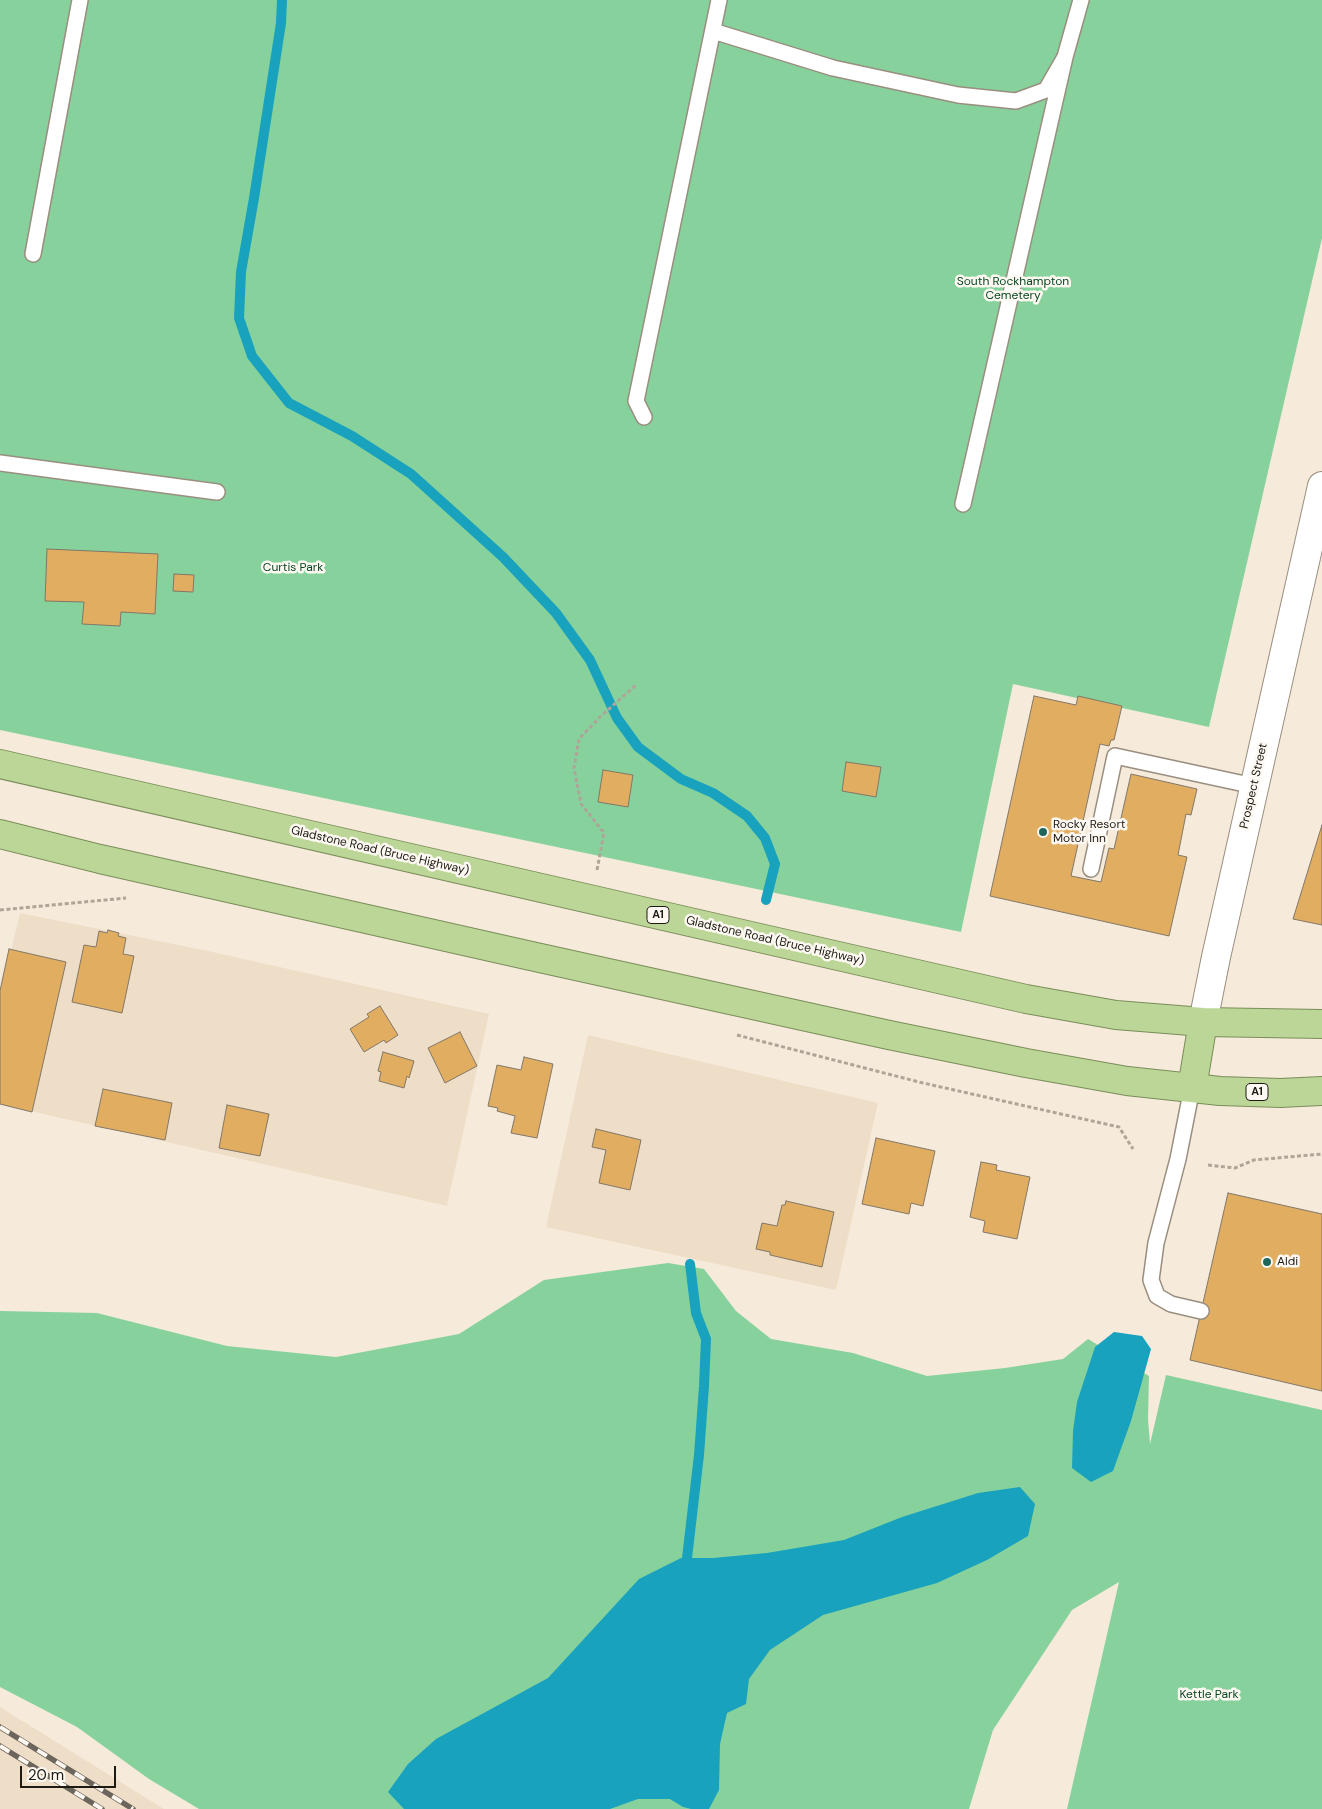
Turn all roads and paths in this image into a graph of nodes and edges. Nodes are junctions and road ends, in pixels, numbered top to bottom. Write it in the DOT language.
graph roads {
  1 [pos="80,0"];
  2 [pos="719,0"];
  3 [pos="1081,0"];
  4 [pos="713,31"];
  5 [pos="1065,57"];
  6 [pos="33,254"];
  7 [pos="644,417"];
  8 [pos="0,463"];
  9 [pos="1322,486"];
  10 [pos="217,492"];
  11 [pos="963,504"];
  12 [pos="638,684"];
  13 [pos="0,764"];
  14 [pos="1254,786"];
  15 [pos="0,834"];
  16 [pos="0,854"];
  17 [pos="100,859"];
  18 [pos="1091,869"];
  19 [pos="597,870"];
  20 [pos="133,897"];
  21 [pos="0,910"];
  22 [pos="1203,1022"];
  23 [pos="1322,1024"];
  24 [pos="733,1034"];
  25 [pos="1192,1088"];
  26 [pos="1322,1091"];
  27 [pos="1133,1149"];
  28 [pos="1322,1154"];
  29 [pos="1208,1165"];
  30 [pos="1201,1310"];
  1 -- 6 [label="lane"];
  2 -- 4 [label="lane"];
  3 -- 5 [label="lane"];
  4 -- 5 [label="lane"];
  4 -- 7 [label="lane"];
  5 -- 11 [label="lane"];
  8 -- 10 [label="lane"];
  9 -- 14 [label="street, Prospect Street"];
  12 -- 19 [label="path"];
  13 -- 22 [label="highway, Gladstone Road (Bruce Highway) / A1"];
  14 -- 18 [label="lane"];
  14 -- 22 [label="street, Prospect Street"];
  15 -- 17 [label="highway, A1"];
  16 -- 17 [label="highway"];
  17 -- 25 [label="highway, A1"];
  20 -- 21 [label="path"];
  22 -- 23 [label="highway, Gladstone Road (Bruce Highway) / A1"];
  22 -- 25 [label="highway, Prospect Street"];
  24 -- 27 [label="path"];
  25 -- 26 [label="highway, A1"];
  25 -- 30 [label="lane"];
  28 -- 29 [label="path"];
}
